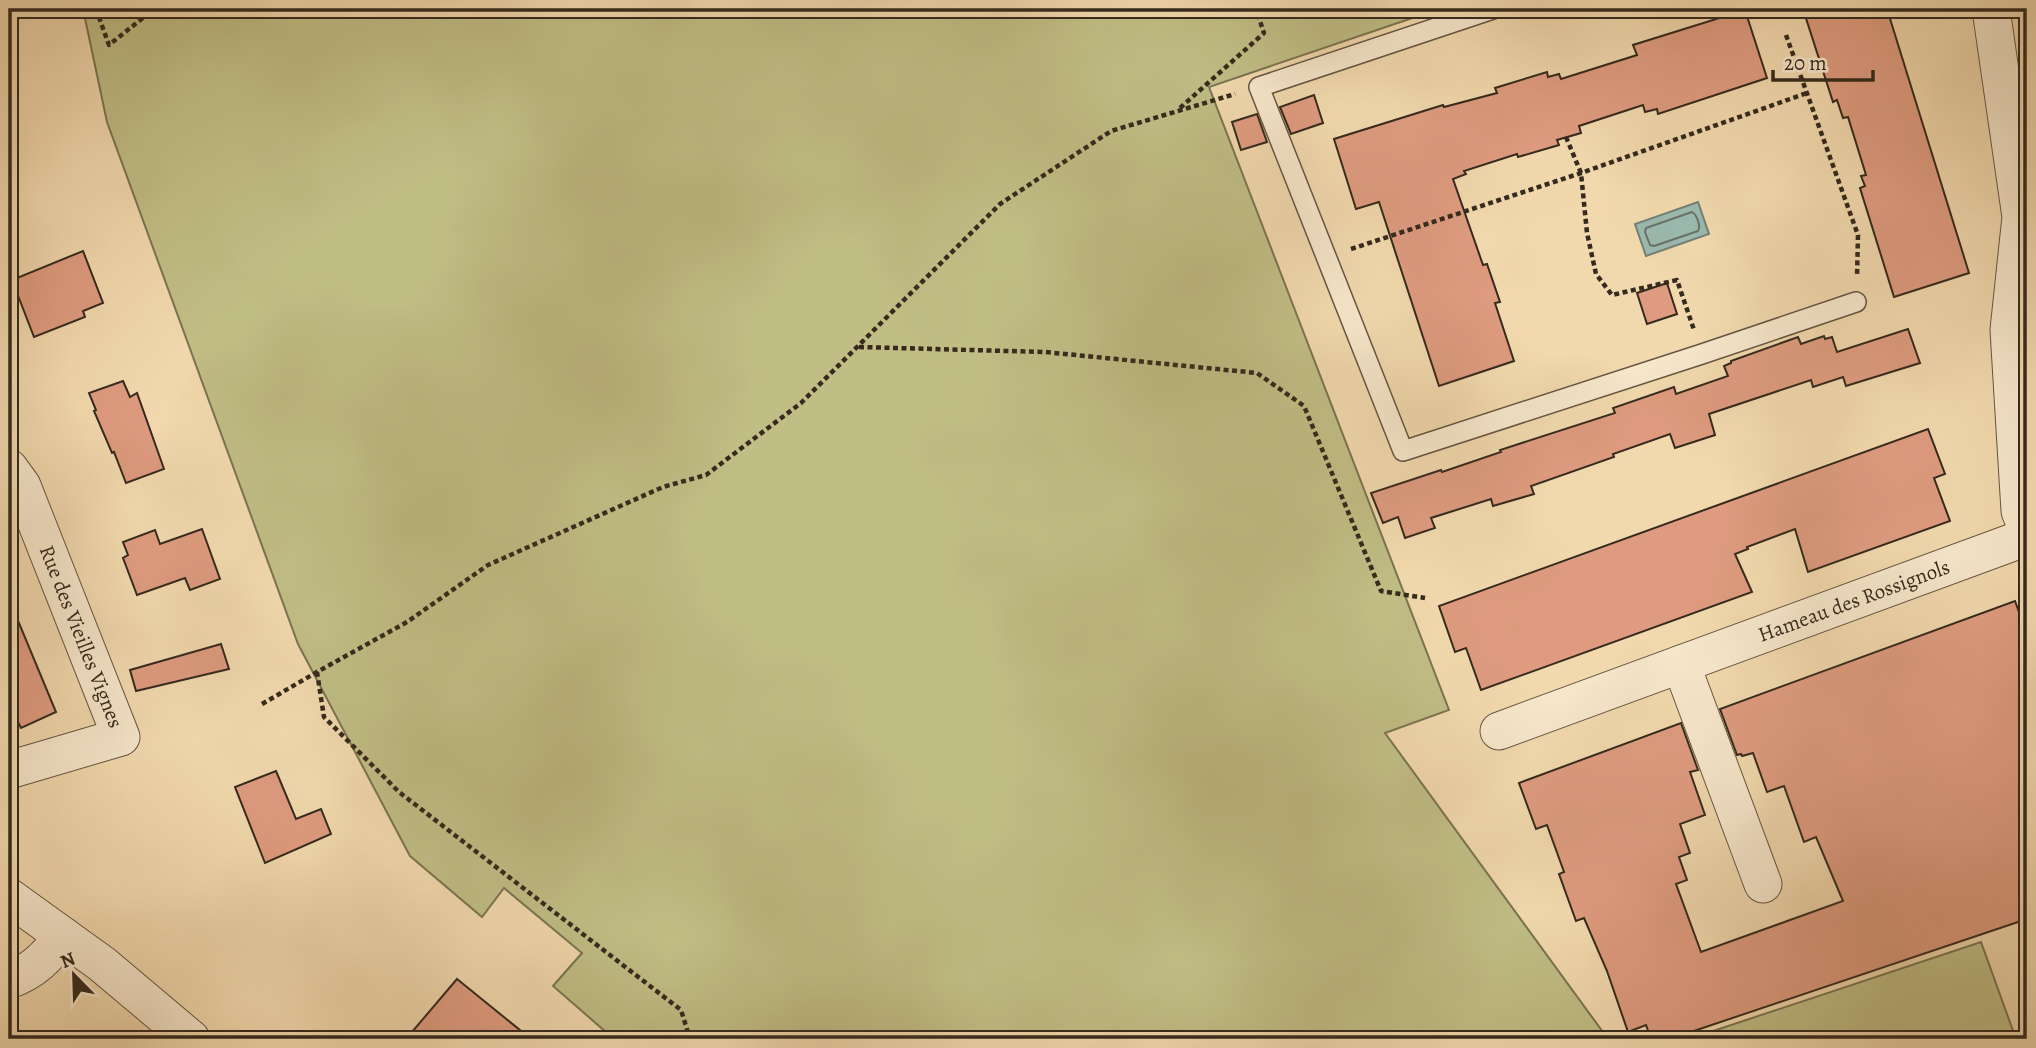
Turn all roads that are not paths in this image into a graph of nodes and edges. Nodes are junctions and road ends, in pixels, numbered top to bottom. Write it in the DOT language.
graph roads {
  1 [pos="1493,9"];
  2 [pos="1991,9"];
  3 [pos="1856,302"];
  4 [pos="9,468"];
  5 [pos="2027,529"];
  6 [pos="2027,537"];
  7 [pos="1681,664"];
  8 [pos="1499,731"];
  9 [pos="9,770"];
  10 [pos="1763,884"];
  11 [pos="9,897"];
  12 [pos="63,936"];
  13 [pos="9,980"];
  14 [pos="191,1039"];
  1 -- 3 [label="lane"];
  2 -- 5 [label="street"];
  4 -- 9 [label="street, Rue des Vieilles Vignes"];
  6 -- 7 [label="street, Hameau des Rossignols"];
  7 -- 8 [label="street, Hameau des Rossignols"];
  7 -- 10 [label="street"];
  11 -- 12 [label="street"];
  12 -- 13 [label="street"];
  12 -- 14 [label="street"];
}
